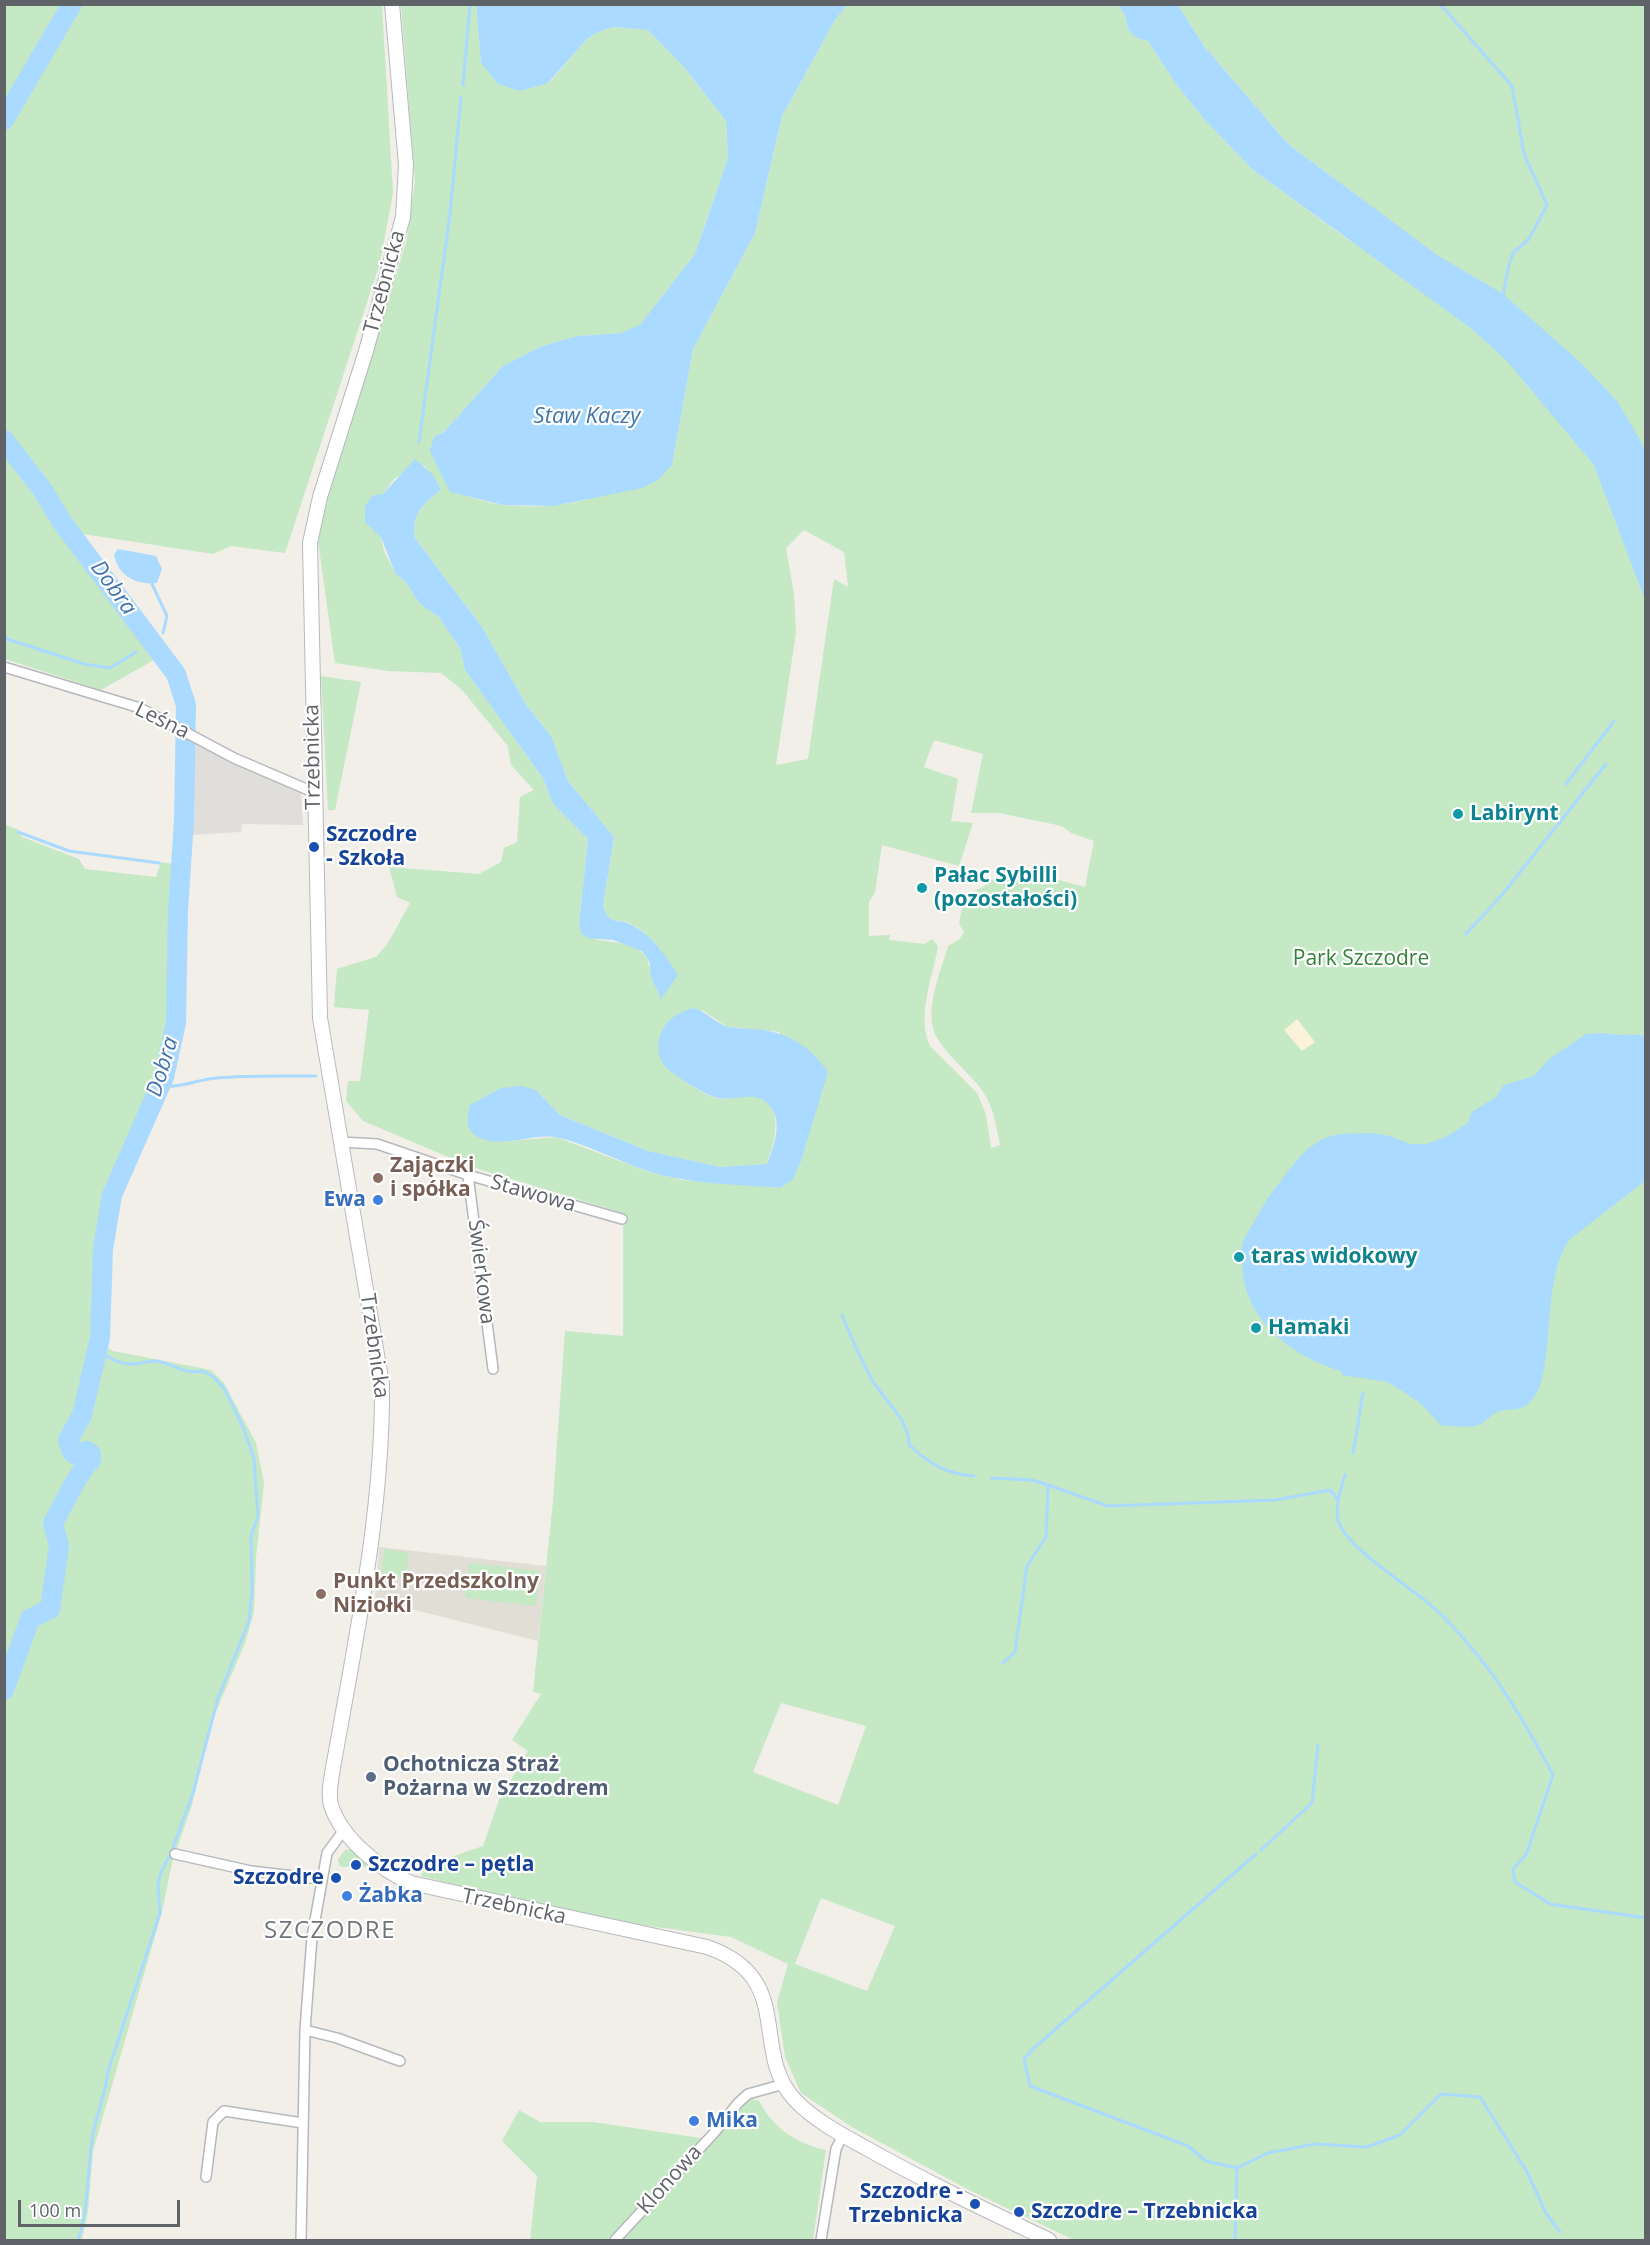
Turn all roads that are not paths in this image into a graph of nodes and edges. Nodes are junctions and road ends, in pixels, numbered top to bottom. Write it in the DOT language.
graph roads {
  1 [pos="392,4"];
  2 [pos="4,667"];
  3 [pos="314,792"];
  4 [pos="341,1142"];
  5 [pos="468,1175"];
  6 [pos="622,1219"];
  7 [pos="493,1369"];
  8 [pos="344,1830"];
  9 [pos="175,1854"];
  10 [pos="320,1879"];
  11 [pos="305,2030"];
  12 [pos="400,2061"];
  13 [pos="784,2084"];
  14 [pos="303,2123"];
  15 [pos="843,2135"];
  16 [pos="206,2177"];
  17 [pos="301,2241"];
  18 [pos="615,2241"];
  19 [pos="821,2241"];
  20 [pos="1050,2241"];
  1 -- 3 [label="street, Trzebnicka"];
  2 -- 3 [label="street, Leśna"];
  3 -- 4 [label="street, Trzebnicka"];
  4 -- 5 [label="street, Stawowa"];
  4 -- 8 [label="street, Trzebnicka"];
  5 -- 6 [label="street, Stawowa"];
  5 -- 7 [label="street, Świerkowa"];
  8 -- 10 [label="street"];
  8 -- 13 [label="street, Trzebnicka"];
  9 -- 10 [label="street"];
  10 -- 11 [label="street"];
  11 -- 12 [label="street"];
  11 -- 14 [label="street"];
  13 -- 15 [label="street, Trzebnicka"];
  13 -- 18 [label="street, Klonowa"];
  14 -- 16 [label="street"];
  14 -- 17 [label="street"];
  15 -- 19 [label="street"];
  15 -- 20 [label="street, Trzebnicka"];
}
